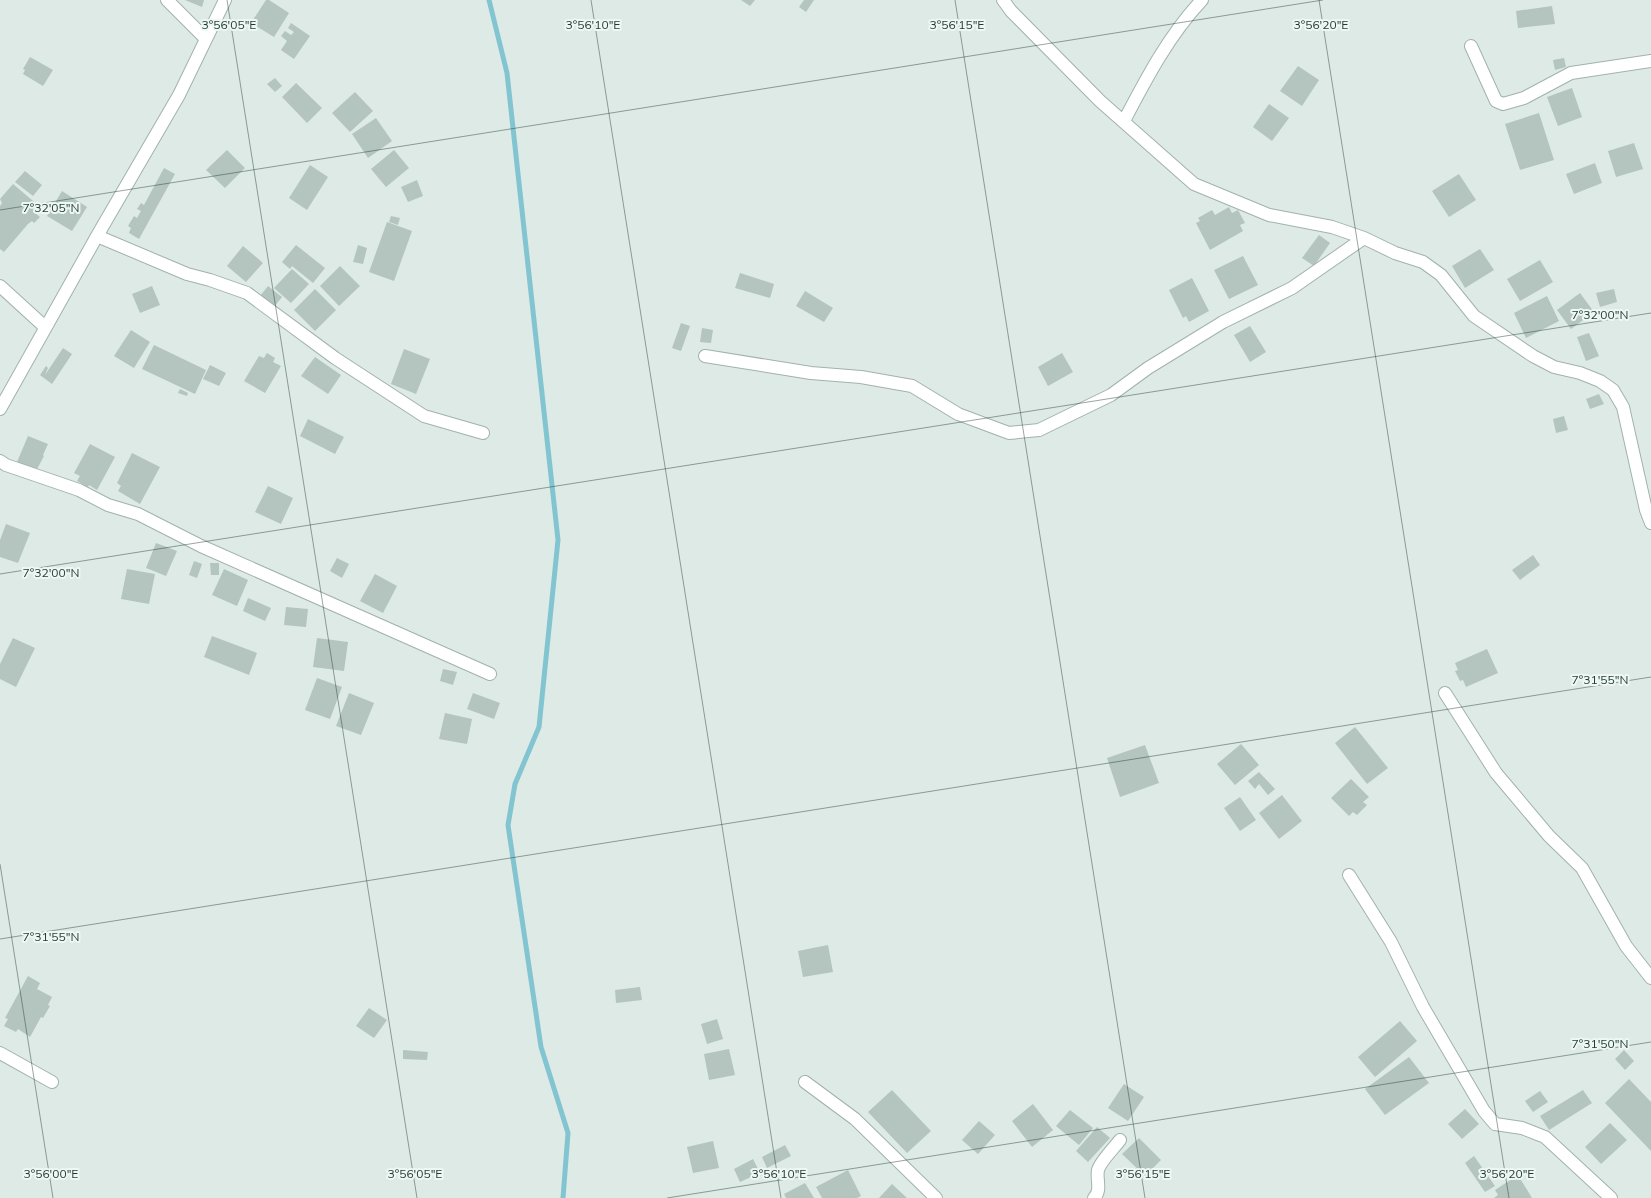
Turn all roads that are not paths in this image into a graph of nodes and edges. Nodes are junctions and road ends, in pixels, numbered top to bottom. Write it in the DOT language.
graph roads {
  1 [pos="167,0"];
  2 [pos="225,0"];
  3 [pos="1002,0"];
  4 [pos="1202,0"];
  5 [pos="206,40"];
  6 [pos="1471,46"];
  7 [pos="1651,61"];
  8 [pos="1124,122"];
  9 [pos="97,236"];
  10 [pos="1364,238"];
  11 [pos="0,286"];
  12 [pos="45,327"];
  13 [pos="705,356"];
  14 [pos="0,410"];
  15 [pos="483,433"];
  16 [pos="0,461"];
  17 [pos="1651,523"];
  18 [pos="490,674"];
  19 [pos="1445,693"];
  20 [pos="1349,874"];
  21 [pos="1651,978"];
  22 [pos="0,1053"];
  23 [pos="52,1082"];
  24 [pos="805,1082"];
  25 [pos="1120,1140"];
  26 [pos="936,1198"];
  27 [pos="1094,1198"];
  28 [pos="1611,1198"];
  1 -- 5 [label="street"];
  2 -- 5 [label="street"];
  3 -- 8 [label="street"];
  4 -- 8 [label="street"];
  5 -- 9 [label="street"];
  6 -- 7 [label="street"];
  8 -- 10 [label="street"];
  9 -- 12 [label="street"];
  9 -- 15 [label="street"];
  10 -- 13 [label="street"];
  10 -- 17 [label="street"];
  11 -- 12 [label="street"];
  12 -- 14 [label="street"];
  16 -- 18 [label="street"];
  19 -- 21 [label="street"];
  20 -- 28 [label="street"];
  22 -- 23 [label="street"];
  24 -- 26 [label="street"];
  25 -- 27 [label="street"];
}
